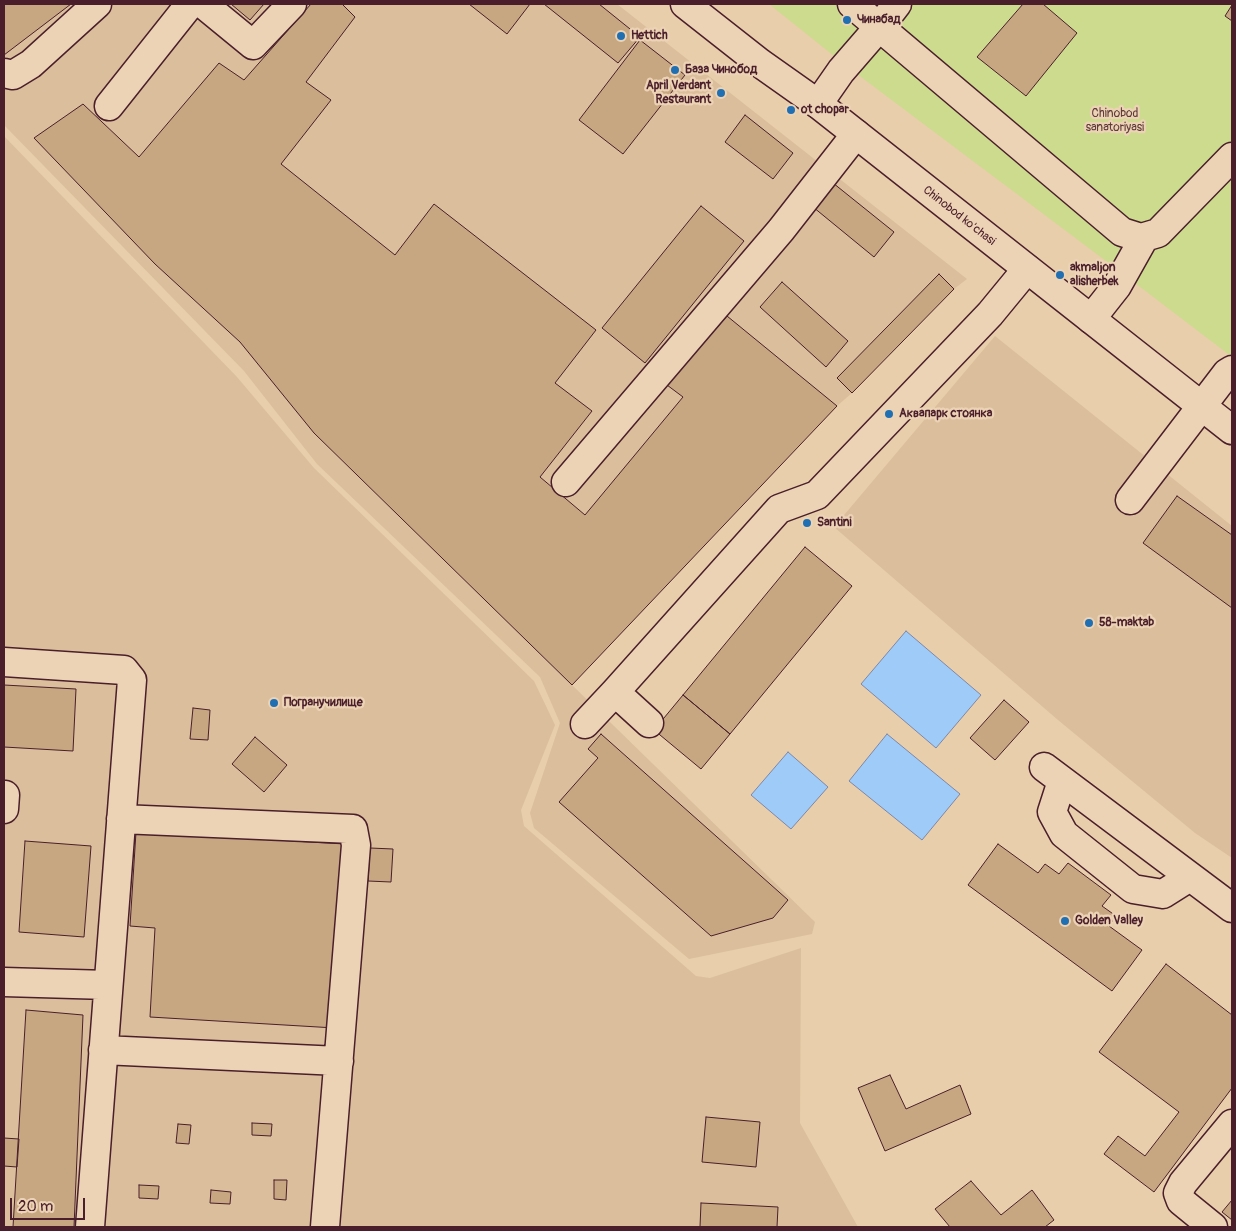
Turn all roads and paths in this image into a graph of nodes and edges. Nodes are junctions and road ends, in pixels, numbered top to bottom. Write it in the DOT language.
graph roads {
  1 [pos="97,4"];
  2 [pos="190,4"];
  3 [pos="203,4"];
  4 [pos="292,4"];
  5 [pos="685,4"];
  6 [pos="852,4"];
  7 [pos="896,4"];
  8 [pos="880,26"];
  9 [pos="4,72"];
  10 [pos="818,104"];
  11 [pos="109,106"];
  12 [pos="856,134"];
  13 [pos="1232,157"];
  14 [pos="1144,238"];
  15 [pos="1027,269"];
  16 [pos="1091,319"];
  17 [pos="1232,370"];
  18 [pos="1203,407"];
  19 [pos="1232,430"];
  20 [pos="566,482"];
  21 [pos="1130,500"];
  22 [pos="4,662"];
  23 [pos="615,692"];
  24 [pos="650,723"];
  25 [pos="585,724"];
  26 [pos="121,819"];
  27 [pos="1190,877"];
  28 [pos="1232,908"];
  29 [pos="4,982"];
  30 [pos="108,985"];
  31 [pos="104,1050"];
  32 [pos="338,1061"];
  33 [pos="1232,1124"];
  34 [pos="90,1227"];
  35 [pos="325,1227"];
  36 [pos="1213,1227"];
  1 -- 9 [label="main road"];
  2 -- 11 [label="main road"];
  3 -- 4 [label="main road"];
  5 -- 10 [label="main road, Chinobod ko'chasi"];
  6 -- 8 [label="main road"];
  7 -- 8 [label="main road"];
  8 -- 10 [label="main road"];
  8 -- 14 [label="main road"];
  10 -- 12 [label="main road, Chinobod ko'chasi"];
  12 -- 15 [label="main road, Chinobod ko'chasi"];
  12 -- 20 [label="main road"];
  13 -- 14 [label="main road"];
  14 -- 16 [label="main road"];
  15 -- 16 [label="main road, Chinobod ko'chasi"];
  15 -- 23 [label="main road"];
  16 -- 18 [label="main road, Chinobod ko'chasi"];
  17 -- 18 [label="main road"];
  18 -- 19 [label="main road, Chinobod ko'chasi"];
  18 -- 21 [label="main road"];
  22 -- 26 [label="main road"];
  23 -- 24 [label="main road"];
  23 -- 25 [label="main road"];
  26 -- 30 [label="main road"];
  26 -- 32 [label="main road"];
  27 -- 27 [label="main road"];
  27 -- 28 [label="main road"];
  29 -- 30 [label="main road"];
  30 -- 31 [label="main road"];
  31 -- 32 [label="main road"];
  31 -- 34 [label="main road"];
  32 -- 35 [label="main road"];
  33 -- 36 [label="main road"];
}
